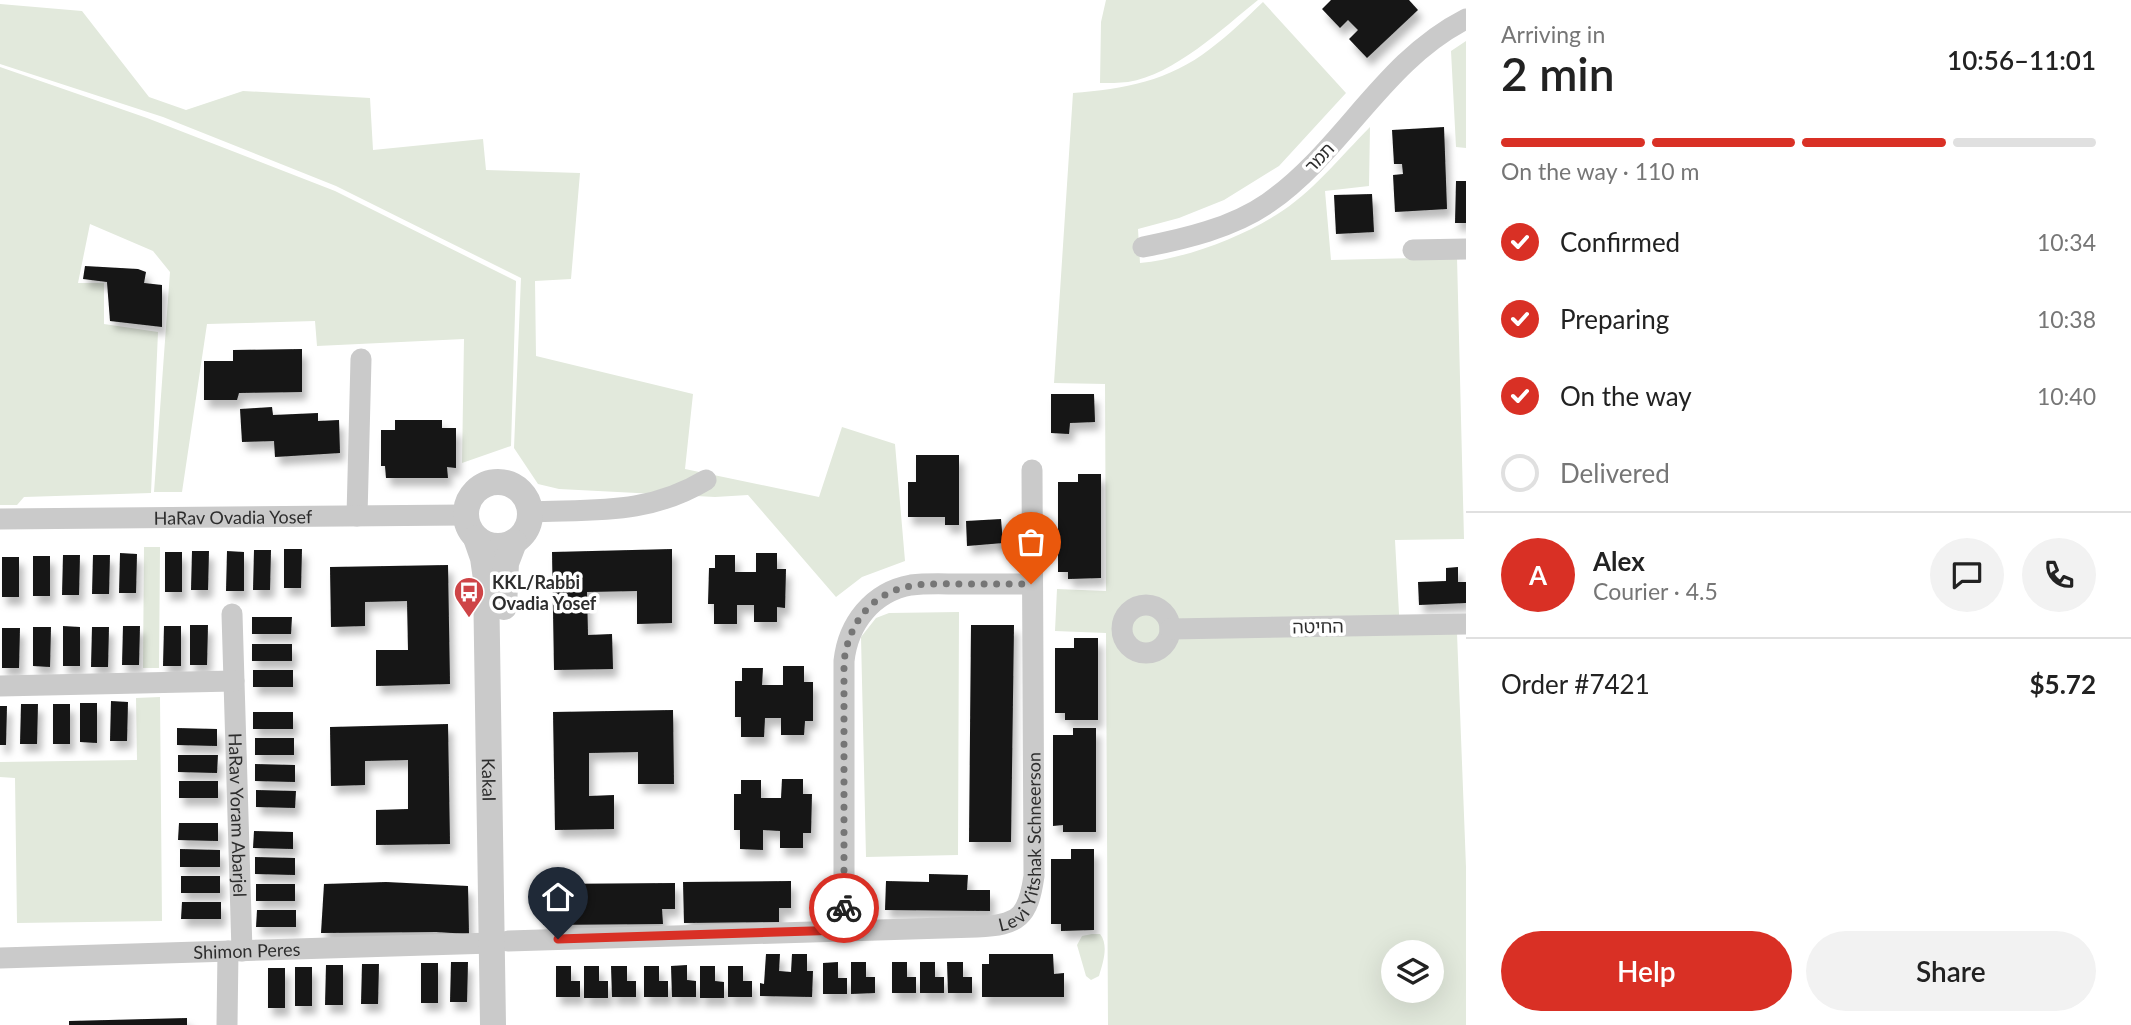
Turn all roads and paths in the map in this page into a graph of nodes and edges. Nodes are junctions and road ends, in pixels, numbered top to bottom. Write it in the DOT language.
graph roads {
  1 [pos="1466,19"];
  2 [pos="1143,247"];
  3 [pos="1466,249"];
  4 [pos="1413,250"];
  5 [pos="361,359"];
  6 [pos="1032,470"];
  7 [pos="706,480"];
  8 [pos="530,512"];
  9 [pos="358,516"];
  10 [pos="0,519"];
  11 [pos="471,527"];
  12 [pos="514,542"];
  13 [pos="1031,584"];
  14 [pos="232,614"];
  15 [pos="1466,624"];
  16 [pos="1170,629"];
  17 [pos="234,681"];
  18 [pos="0,686"];
  19 [pos="844,930"];
  20 [pos="500,942"];
  21 [pos="235,951"];
  22 [pos="0,958"];
  23 [pos="227,1025"];
  24 [pos="493,1025"];
  25 [pos="510,1025"];
  1 -- 2 [label="street, תמר"];
  3 -- 4 [label="street"];
  5 -- 9 [label="street"];
  6 -- 13 [label="street, Levi Yitshak Schneerson"];
  7 -- 8 [label="street"];
  8 -- 11 [label="street"];
  8 -- 12 [label="street"];
  9 -- 10 [label="street, HaRav Ovadia Yosef"];
  9 -- 11 [label="street, HaRav Ovadia Yosef"];
  11 -- 12 [label="street"];
  11 -- 20 [label="street, Kakal"];
  12 -- 20 [label="street, Kakal"];
  13 -- 19 [label="street"];
  13 -- 19 [label="street, Levi Yitshak Schneerson"];
  14 -- 17 [label="street, HaRav Yoram Abarjel"];
  15 -- 16 [label="street, החיטה"];
  17 -- 18 [label="street"];
  17 -- 21 [label="street, HaRav Yoram Abarjel"];
  19 -- 20 [label="street, Levi Yitshak Schneerson"];
  20 -- 21 [label="street, Shimon Peres"];
  20 -- 24 [label="street, Kakal"];
  20 -- 25 [label="street, Kakal"];
  21 -- 22 [label="street, Shimon Peres"];
  21 -- 23 [label="street, HaRav Yoram Abarjel"];
}
